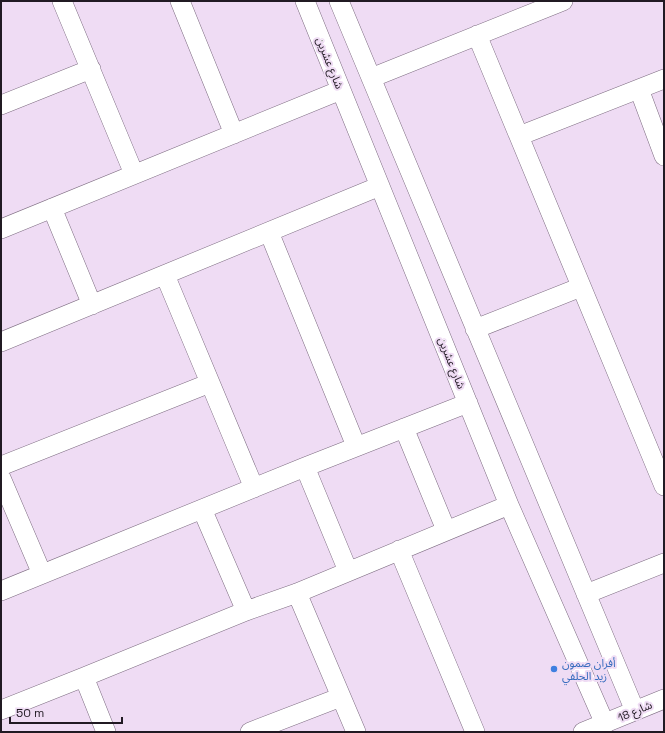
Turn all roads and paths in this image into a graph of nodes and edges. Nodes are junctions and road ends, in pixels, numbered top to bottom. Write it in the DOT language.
graph roads {
  1 [pos="62,1"];
  2 [pos="180,1"];
  3 [pos="305,1"];
  4 [pos="338,1"];
  5 [pos="563,1"];
  6 [pos="477,35"];
  7 [pos="90,69"];
  8 [pos="371,78"];
  9 [pos="664,79"];
  10 [pos="639,89"];
  11 [pos="341,90"];
  12 [pos="1,105"];
  13 [pos="234,134"];
  14 [pos="519,136"];
  15 [pos="664,156"];
  16 [pos="134,174"];
  17 [pos="380,186"];
  18 [pos="52,208"];
  19 [pos="1,229"];
  20 [pos="269,232"];
  21 [pos="165,274"];
  22 [pos="582,287"];
  23 [pos="92,305"];
  24 [pos="476,329"];
  25 [pos="1,342"];
  26 [pos="210,383"];
  27 [pos="468,403"];
  28 [pos="404,428"];
  29 [pos="356,446"];
  30 [pos="1,466"];
  31 [pos="305,467"];
  32 [pos="1,478"];
  33 [pos="664,486"];
  34 [pos="254,488"];
  35 [pos="509,505"];
  36 [pos="202,509"];
  37 [pos="446,530"];
  38 [pos="399,550"];
  39 [pos="664,563"];
  40 [pos="348,572"];
  41 [pos="42,574"];
  42 [pos="1,591"];
  43 [pos="297,592"];
  44 [pos="586,594"];
  45 [pos="246,611"];
  46 [pos="84,677"];
  47 [pos="341,697"];
  48 [pos="664,698"];
  49 [pos="1,710"];
  50 [pos="635,711"];
  51 [pos="605,724"];
  52 [pos="106,732"];
  53 [pos="250,732"];
  54 [pos="356,732"];
  55 [pos="475,732"];
  56 [pos="583,732"];
  1 -- 7 [label="street"];
  2 -- 13 [label="street"];
  3 -- 11 [label="street, شارع عشرين"];
  4 -- 8 [label="street"];
  5 -- 6 [label="street"];
  6 -- 8 [label="street"];
  6 -- 14 [label="street"];
  7 -- 12 [label="street"];
  7 -- 16 [label="street"];
  8 -- 24 [label="street"];
  9 -- 10 [label="street"];
  10 -- 14 [label="street"];
  10 -- 15 [label="street"];
  11 -- 13 [label="street"];
  11 -- 17 [label="street, شارع عشرين"];
  13 -- 16 [label="street"];
  14 -- 22 [label="street"];
  16 -- 18 [label="street"];
  17 -- 20 [label="street"];
  17 -- 27 [label="street, شارع عشرين"];
  18 -- 19 [label="street"];
  18 -- 23 [label="street"];
  20 -- 21 [label="street"];
  20 -- 29 [label="street"];
  21 -- 23 [label="street"];
  21 -- 26 [label="street"];
  22 -- 24 [label="street"];
  22 -- 33 [label="street"];
  23 -- 25 [label="street"];
  24 -- 44 [label="street"];
  26 -- 30 [label="street"];
  26 -- 34 [label="street"];
  27 -- 28 [label="street"];
  27 -- 35 [label="street, شارع عشرين"];
  28 -- 29 [label="street"];
  28 -- 37 [label="street"];
  29 -- 31 [label="street"];
  31 -- 34 [label="street"];
  31 -- 40 [label="street"];
  32 -- 41 [label="street"];
  34 -- 36 [label="street"];
  35 -- 37 [label="street"];
  35 -- 51 [label="street, شارع عشرين"];
  36 -- 41 [label="street"];
  36 -- 45 [label="street"];
  37 -- 38 [label="street"];
  38 -- 40 [label="street"];
  38 -- 55 [label="street"];
  39 -- 44 [label="street"];
  40 -- 43 [label="street"];
  41 -- 42 [label="street"];
  43 -- 45 [label="street"];
  43 -- 47 [label="street"];
  44 -- 50 [label="street"];
  45 -- 46 [label="street"];
  46 -- 49 [label="street"];
  46 -- 52 [label="street"];
  47 -- 53 [label="street"];
  47 -- 54 [label="street"];
  48 -- 50 [label="street, شارع 18"];
  50 -- 51 [label="street, شارع 18"];
  51 -- 56 [label="street, شارع 18"];
}
